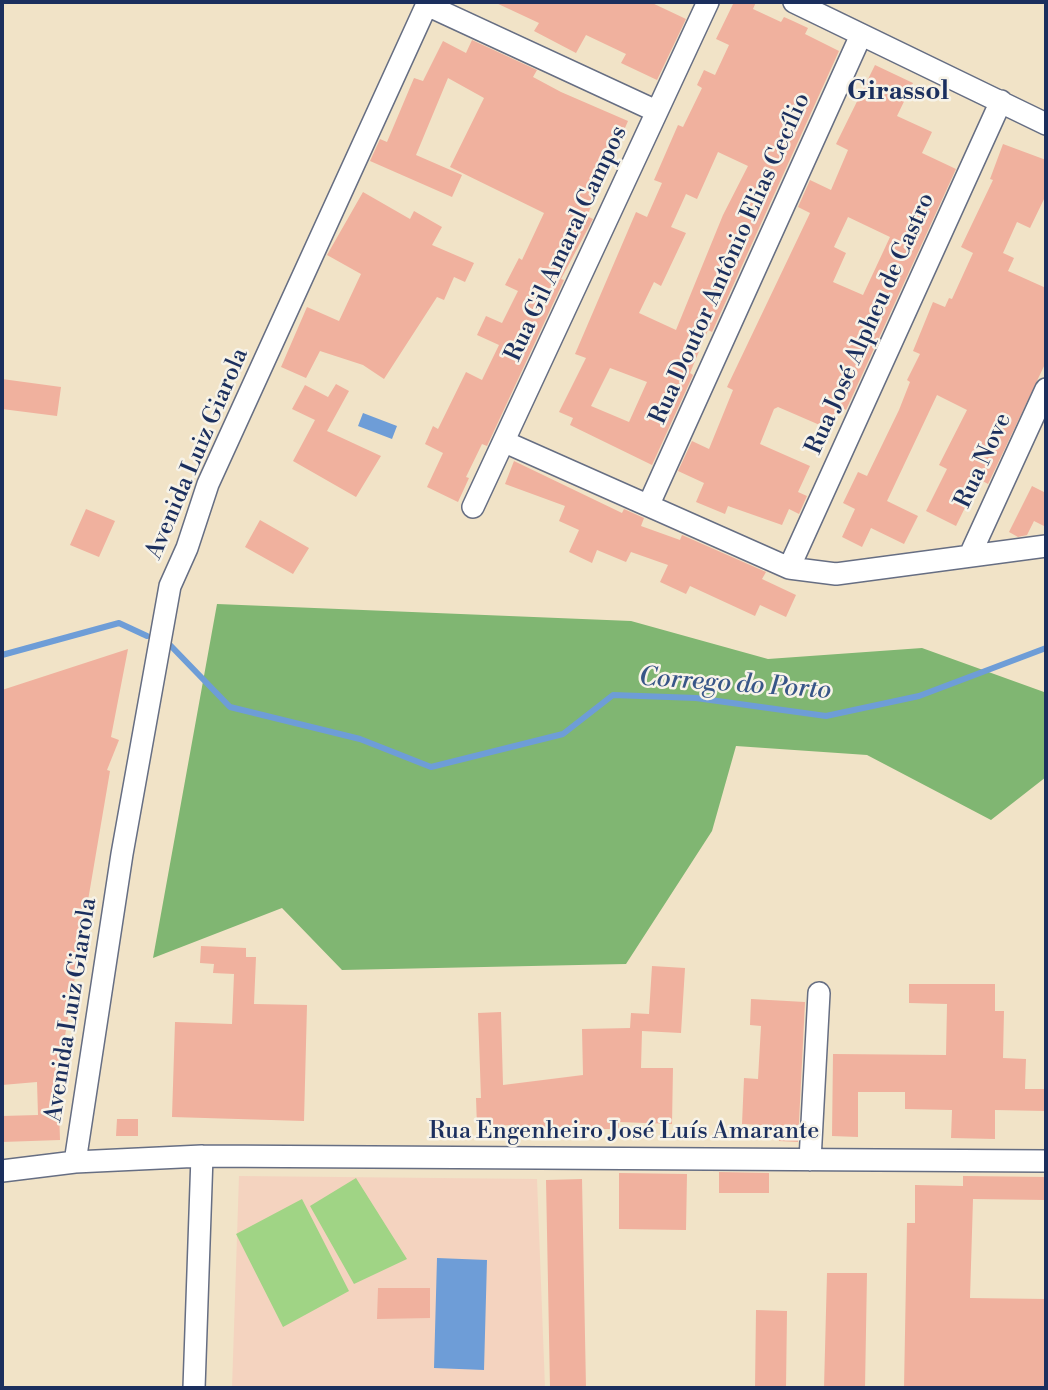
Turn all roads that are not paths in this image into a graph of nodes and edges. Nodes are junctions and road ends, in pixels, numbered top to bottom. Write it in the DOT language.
graph roads {
  1 [pos="708,2"];
  2 [pos="794,2"];
  3 [pos="427,3"];
  4 [pos="861,35"];
  5 [pos="1000,101"];
  6 [pos="656,111"];
  7 [pos="1046,124"];
  8 [pos="1046,389"];
  9 [pos="505,442"];
  10 [pos="649,504"];
  11 [pos="473,507"];
  12 [pos="1046,546"];
  13 [pos="970,555"];
  14 [pos="789,568"];
  15 [pos="819,993"];
  16 [pos="202,1156"];
  17 [pos="810,1160"];
  18 [pos="1046,1161"];
  19 [pos="75,1162"];
  20 [pos="2,1171"];
  21 [pos="194,1388"];
  1 -- 6 [label="street, Rua Gil Amaral Campos"];
  2 -- 4 [label="street"];
  3 -- 6 [label="street"];
  3 -- 19 [label="street, Avenida Luiz Giarola"];
  4 -- 5 [label="street"];
  4 -- 10 [label="street, Rua Doutor Antônio Elias Cecílio"];
  5 -- 7 [label="street"];
  5 -- 14 [label="street, Rua José Alpheu de Castro"];
  6 -- 9 [label="street, Rua Gil Amaral Campos"];
  8 -- 13 [label="street, Rua Nove"];
  9 -- 10 [label="street"];
  9 -- 11 [label="street, Rua Gil Amaral Campos"];
  10 -- 14 [label="street"];
  12 -- 13 [label="street"];
  13 -- 14 [label="street"];
  15 -- 17 [label="street"];
  16 -- 17 [label="street, Rua Engenheiro José Luís Amarante"];
  16 -- 19 [label="street, Rua Engenheiro José Luís Amarante"];
  16 -- 21 [label="street"];
  17 -- 18 [label="street, Rua Engenheiro José Luís Amarante"];
  19 -- 20 [label="street, Rua Engenheiro José Luís Amarante"];
}
